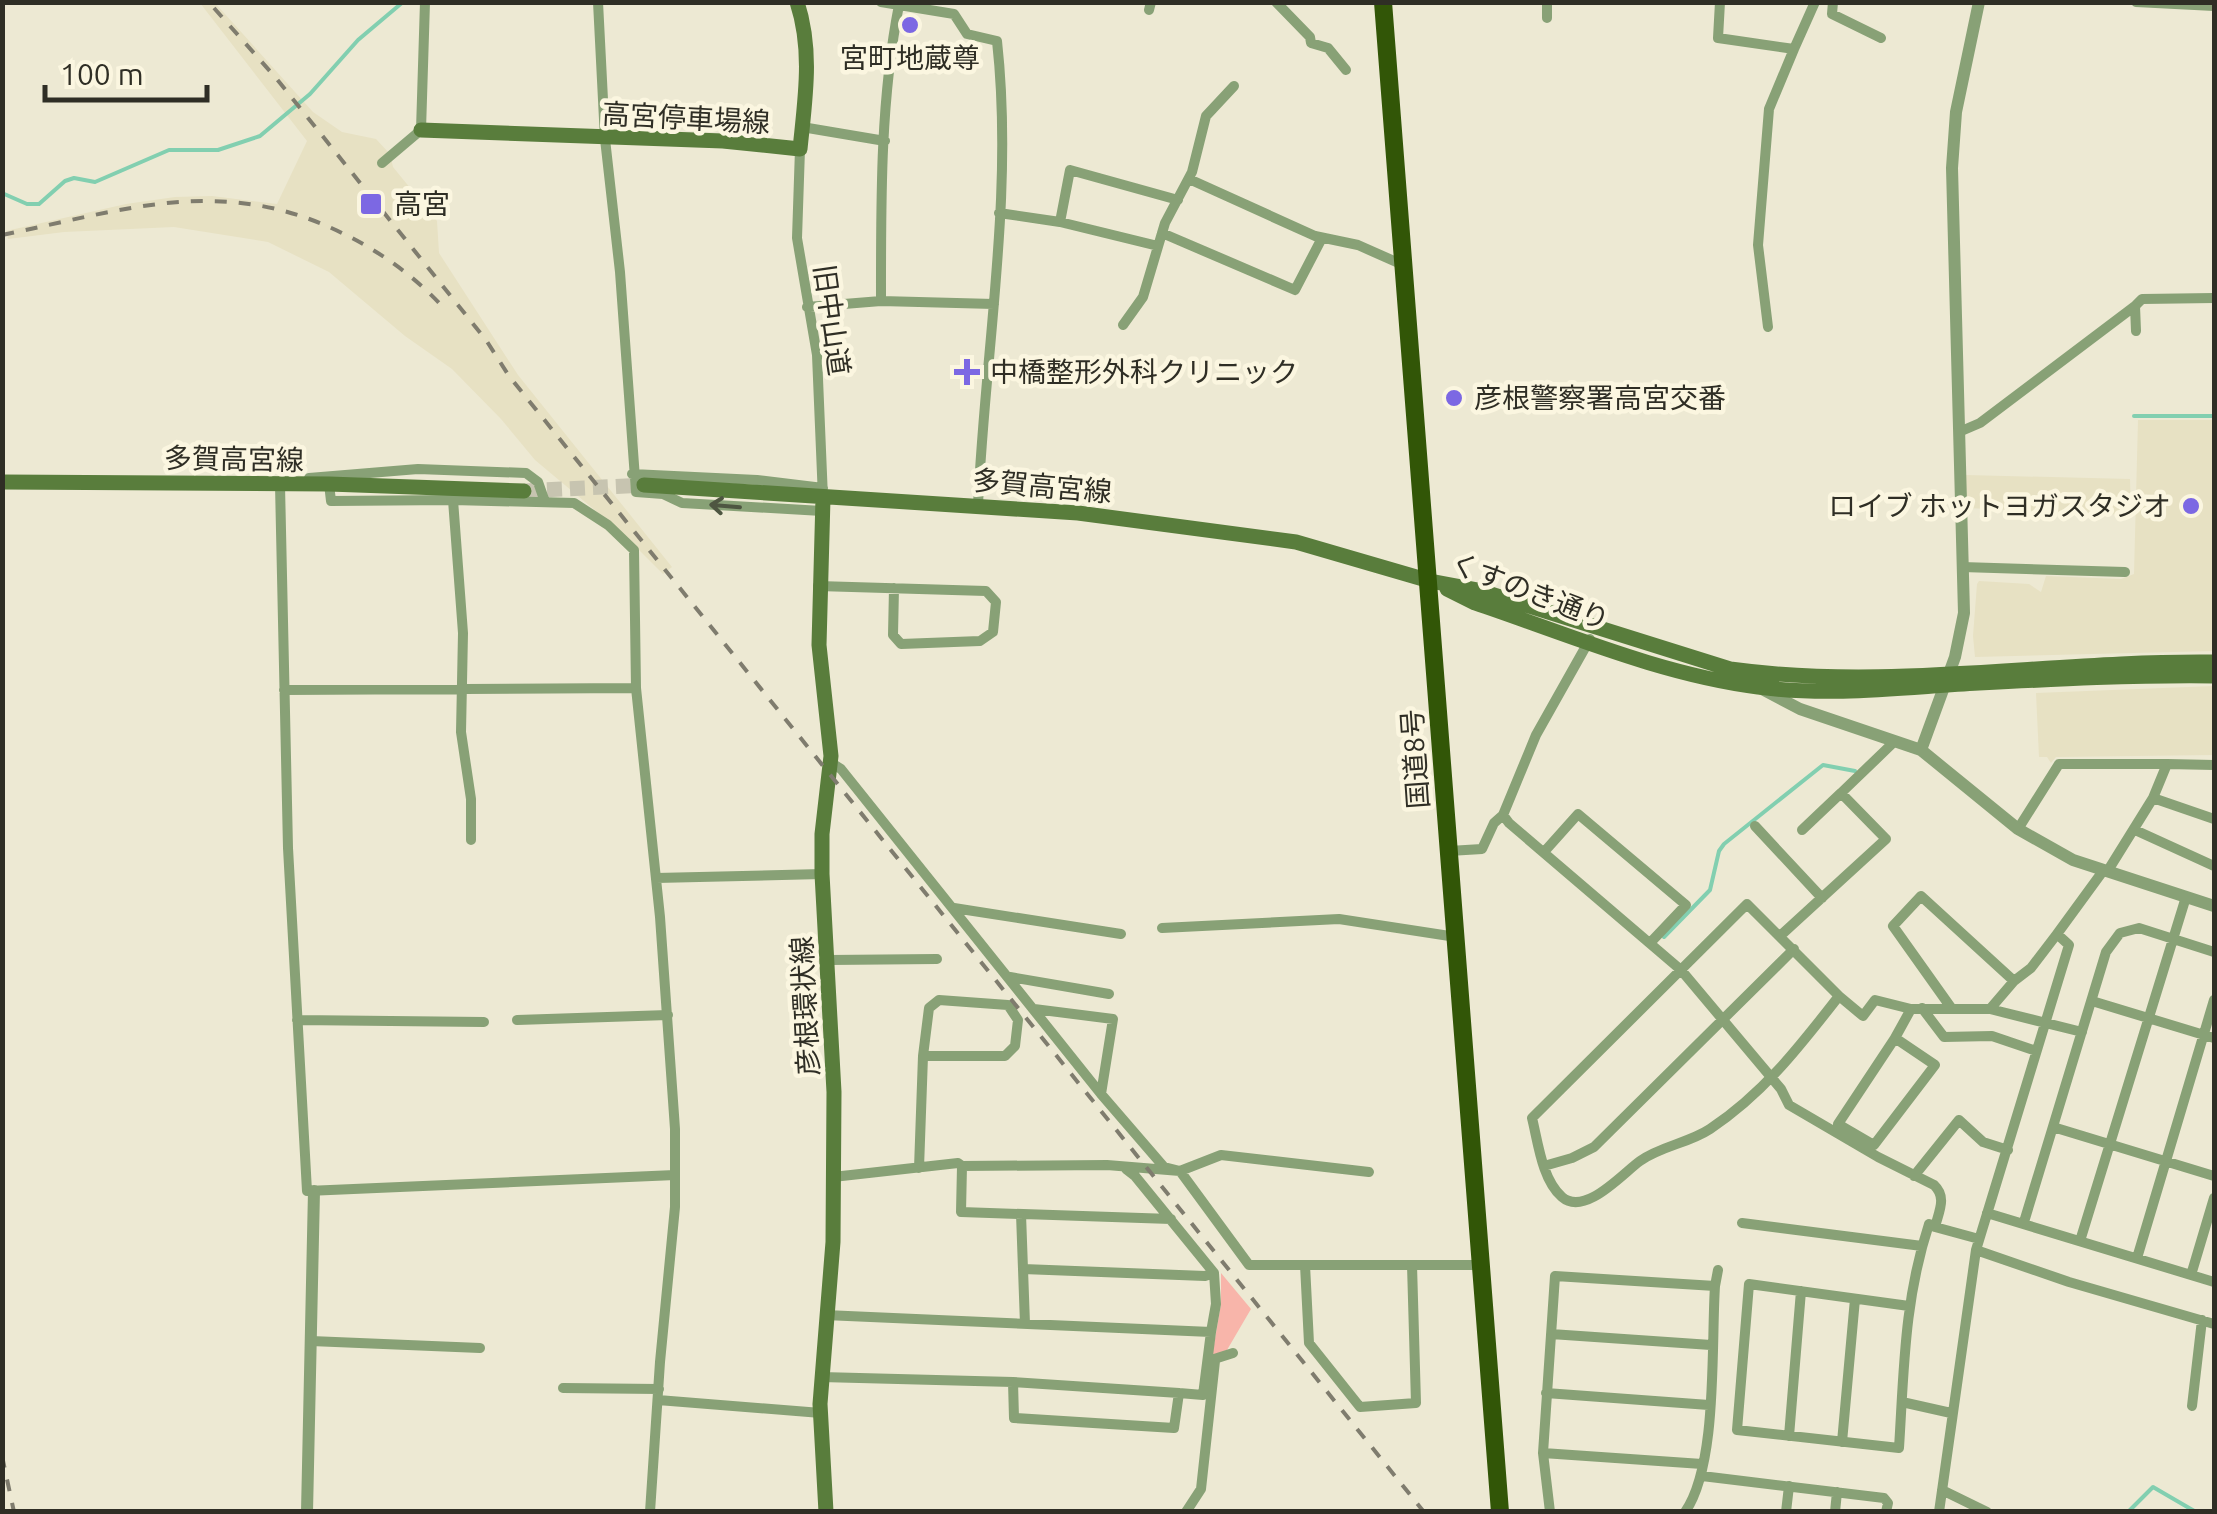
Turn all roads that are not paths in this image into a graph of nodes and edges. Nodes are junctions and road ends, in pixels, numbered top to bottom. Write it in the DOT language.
graph roads {
  1 [pos="425,2"];
  2 [pos="598,2"];
  3 [pos="797,2"];
  4 [pos="881,2"];
  5 [pos="1276,2"];
  6 [pos="1384,2"];
  7 [pos="1547,2"];
  8 [pos="1720,2"];
  9 [pos="1815,2"];
  10 [pos="1833,2"];
  11 [pos="1979,2"];
  12 [pos="2136,2"];
  13 [pos="899,5"];
  14 [pos="2214,6"];
  15 [pos="1546,18"];
  16 [pos="1881,38"];
  17 [pos="1794,49"];
  18 [pos="1346,70"];
  19 [pos="1234,86"];
  20 [pos="802,127"];
  21 [pos="421,130"];
  22 [pos="605,139"];
  23 [pos="885,141"];
  24 [pos="800,150"];
  25 [pos="382,163"];
  26 [pos="1189,179"];
  27 [pos="1178,200"];
  28 [pos="999,213"];
  29 [pos="1060,222"];
  30 [pos="1162,233"];
  31 [pos="1322,238"];
  32 [pos="1158,246"];
  33 [pos="1404,266"];
  34 [pos="2214,298"];
  35 [pos="881,301"];
  36 [pos="994,304"];
  37 [pos="2135,306"];
  38 [pos="808,307"];
  39 [pos="1124,325"];
  40 [pos="1768,326"];
  41 [pos="2136,331"];
  42 [pos="1960,432"];
  43 [pos="638,479"];
  44 [pos="2,482"];
  45 [pos="329,484"];
  46 [pos="285,485"];
  47 [pos="524,490"];
  48 [pos="823,499"];
  49 [pos="452,500"];
  50 [pos="545,502"];
  51 [pos="978,505"];
  52 [pos="1962,567"];
  53 [pos="2125,572"];
  54 [pos="1430,581"];
  55 [pos="818,586"];
  56 [pos="894,588"];
  57 [pos="1592,635"];
  58 [pos="2214,662"];
  59 [pos="2214,676"];
  60 [pos="1946,679"];
  61 [pos="636,688"];
  62 [pos="1759,688"];
  63 [pos="461,689"];
  64 [pos="284,690"];
  65 [pos="1895,741"];
  66 [pos="1921,750"];
  67 [pos="830,762"];
  68 [pos="2168,764"];
  69 [pos="2214,765"];
  70 [pos="1841,794"];
  71 [pos="2153,798"];
  72 [pos="1503,814"];
  73 [pos="2214,819"];
  74 [pos="1755,826"];
  75 [pos="2018,829"];
  76 [pos="1802,830"];
  77 [pos="2135,830"];
  78 [pos="471,840"];
  79 [pos="1449,851"];
  80 [pos="1544,852"];
  81 [pos="2214,866"];
  82 [pos="2105,871"];
  83 [pos="822,874"];
  84 [pos="656,878"];
  85 [pos="2186,897"];
  86 [pos="1822,898"];
  87 [pos="2214,906"];
  88 [pos="953,908"];
  89 [pos="1162,928"];
  90 [pos="1120,934"];
  91 [pos="2057,934"];
  92 [pos="1780,936"];
  93 [pos="1456,937"];
  94 [pos="2172,939"];
  95 [pos="1650,943"];
  96 [pos="1794,950"];
  97 [pos="2214,952"];
  98 [pos="937,959"];
  99 [pos="828,960"];
  100 [pos="1681,970"];
  101 [pos="1010,977"];
  102 [pos="2014,981"];
  103 [pos="1109,994"];
  104 [pos="1839,996"];
  105 [pos="2214,1000"];
  106 [pos="2092,1001"];
  107 [pos="1916,1008"];
  108 [pos="1952,1008"];
  109 [pos="1034,1009"];
  110 [pos="1990,1009"];
  111 [pos="668,1015"];
  112 [pos="2148,1017"];
  113 [pos="298,1020"];
  114 [pos="517,1020"];
  115 [pos="2046,1020"];
  116 [pos="1722,1021"];
  117 [pos="484,1022"];
  118 [pos="2082,1032"];
  119 [pos="2209,1036"];
  120 [pos="1895,1038"];
  121 [pos="2036,1051"];
  122 [pos="923,1056"];
  123 [pos="1771,1081"];
  124 [pos="1101,1094"];
  125 [pos="2053,1127"];
  126 [pos="2109,1144"];
  127 [pos="2008,1150"];
  128 [pos="2166,1161"];
  129 [pos="962,1166"];
  130 [pos="1544,1166"];
  131 [pos="920,1168"];
  132 [pos="1125,1168"];
  133 [pos="1180,1171"];
  134 [pos="1369,1172"];
  135 [pos="675,1176"];
  136 [pos="1914,1176"];
  137 [pos="2214,1176"];
  138 [pos="833,1178"];
  139 [pos="314,1191"];
  140 [pos="2214,1198"];
  141 [pos="1987,1213"];
  142 [pos="1021,1214"];
  143 [pos="1170,1219"];
  144 [pos="2024,1222"];
  145 [pos="1742,1223"];
  146 [pos="1935,1226"];
  147 [pos="2080,1240"];
  148 [pos="1978,1245"];
  149 [pos="1922,1246"];
  150 [pos="2137,1258"];
  151 [pos="1481,1264"];
  152 [pos="1305,1265"];
  153 [pos="1412,1265"];
  154 [pos="1023,1268"];
  155 [pos="1718,1270"];
  156 [pos="1214,1273"];
  157 [pos="2191,1275"];
  158 [pos="2214,1282"];
  159 [pos="1715,1286"];
  160 [pos="1801,1291"];
  161 [pos="1855,1299"];
  162 [pos="1909,1306"];
  163 [pos="825,1315"];
  164 [pos="2202,1320"];
  165 [pos="1024,1324"];
  166 [pos="2214,1324"];
  167 [pos="1211,1332"];
  168 [pos="1551,1334"];
  169 [pos="311,1340"];
  170 [pos="1711,1345"];
  171 [pos="480,1348"];
  172 [pos="1234,1354"];
  173 [pos="1211,1361"];
  174 [pos="821,1376"];
  175 [pos="1013,1382"];
  176 [pos="563,1388"];
  177 [pos="1178,1393"];
  178 [pos="1546,1393"];
  179 [pos="658,1394"];
  180 [pos="1902,1402"];
  181 [pos="1709,1404"];
  182 [pos="2192,1406"];
  183 [pos="1951,1413"];
  184 [pos="821,1414"];
  185 [pos="1790,1436"];
  186 [pos="1842,1442"];
  187 [pos="1543,1453"];
  188 [pos="1702,1470"];
  189 [pos="1789,1486"];
  190 [pos="1942,1490"];
  191 [pos="1837,1492"];
  192 [pos="307,1512"];
  193 [pos="650,1512"];
  194 [pos="826,1512"];
  195 [pos="1186,1512"];
  196 [pos="1500,1512"];
  197 [pos="1550,1512"];
  198 [pos="1685,1512"];
  199 [pos="1786,1512"];
  200 [pos="1835,1512"];
  201 [pos="1886,1512"];
  202 [pos="1939,1512"];
  203 [pos="1987,1512"];
  1 -- 21 [label="street"];
  2 -- 22 [label="street"];
  3 -- 20 [label="main road, 高宮停車場線"];
  4 -- 13 [label="street"];
  5 -- 18 [label="street"];
  6 -- 33 [label="highway, 国道8号"];
  7 -- 15 [label="street"];
  8 -- 17 [label="street"];
  9 -- 17 [label="street"];
  10 -- 16 [label="street"];
  11 -- 42 [label="street"];
  12 -- 14 [label="street"];
  13 -- 23 [label="street"];
  13 -- 28 [label="street"];
  17 -- 40 [label="street"];
  19 -- 26 [label="street"];
  20 -- 23 [label="street"];
  20 -- 24 [label="main road, 高宮停車場線"];
  21 -- 22 [label="main road, 高宮停車場線"];
  21 -- 25 [label="street"];
  22 -- 24 [label="main road, 高宮停車場線"];
  22 -- 43 [label="street"];
  23 -- 35 [label="street"];
  24 -- 38 [label="street, 旧中山道"];
  26 -- 27 [label="street"];
  26 -- 31 [label="street"];
  27 -- 29 [label="street"];
  27 -- 30 [label="street"];
  28 -- 29 [label="street"];
  28 -- 36 [label="street"];
  29 -- 32 [label="street"];
  30 -- 31 [label="street"];
  30 -- 32 [label="street"];
  31 -- 33 [label="street"];
  32 -- 39 [label="street"];
  33 -- 54 [label="highway, 国道8号"];
  34 -- 37 [label="street"];
  35 -- 36 [label="street"];
  35 -- 38 [label="street"];
  36 -- 51 [label="street"];
  37 -- 41 [label="street"];
  37 -- 42 [label="street"];
  38 -- 48 [label="street, 旧中山道"];
  42 -- 52 [label="street"];
  43 -- 48 [label="main road, 多賀高宮線"];
  44 -- 46 [label="main road, 多賀高宮線"];
  45 -- 46 [label="main road, 多賀高宮線"];
  45 -- 47 [label="main road, 多賀高宮線"];
  45 -- 49 [label="street"];
  46 -- 50 [label="street"];
  46 -- 64 [label="street"];
  48 -- 51 [label="main road, 多賀高宮線"];
  48 -- 55 [label="main road, 彦根環状線"];
  49 -- 50 [label="street"];
  49 -- 63 [label="street"];
  50 -- 61 [label="street"];
  51 -- 54 [label="main road, 多賀高宮線"];
  52 -- 53 [label="street"];
  52 -- 60 [label="street"];
  54 -- 57 [label="main road, くすのき通り"];
  54 -- 79 [label="highway, 国道8号"];
  55 -- 56 [label="street"];
  55 -- 67 [label="main road, 彦根環状線"];
  56 -- 56 [label="street"];
  57 -- 60 [label="main road, くすのき通り"];
  57 -- 62 [label="main road, くすのき通り"];
  57 -- 72 [label="street"];
  58 -- 60 [label="main road, くすのき通り"];
  59 -- 60 [label="main road, くすのき通り"];
  60 -- 62 [label="main road, くすのき通り"];
  60 -- 66 [label="street"];
  61 -- 63 [label="street"];
  61 -- 84 [label="street"];
  62 -- 65 [label="street"];
  63 -- 64 [label="street"];
  63 -- 78 [label="street"];
  64 -- 113 [label="street"];
  65 -- 66 [label="street"];
  65 -- 70 [label="street"];
  66 -- 75 [label="street"];
  67 -- 83 [label="main road, 彦根環状線"];
  67 -- 88 [label="street"];
  68 -- 69 [label="street"];
  68 -- 71 [label="street"];
  68 -- 75 [label="street"];
  70 -- 76 [label="street"];
  70 -- 86 [label="street"];
  71 -- 73 [label="street"];
  71 -- 77 [label="street"];
  72 -- 79 [label="street"];
  72 -- 80 [label="street"];
  74 -- 86 [label="street"];
  75 -- 82 [label="street"];
  77 -- 81 [label="street"];
  77 -- 82 [label="street"];
  79 -- 93 [label="highway, 国道8号"];
  80 -- 95 [label="street"];
  80 -- 95 [label="street"];
  82 -- 85 [label="street"];
  82 -- 91 [label="street"];
  83 -- 84 [label="street"];
  83 -- 99 [label="main road, 彦根環状線"];
  84 -- 111 [label="street"];
  85 -- 87 [label="street"];
  85 -- 94 [label="street"];
  86 -- 92 [label="street"];
  88 -- 90 [label="street"];
  88 -- 101 [label="street"];
  89 -- 93 [label="street"];
  91 -- 102 [label="street"];
  91 -- 115 [label="street"];
  92 -- 96 [label="street"];
  92 -- 100 [label="street"];
  93 -- 151 [label="highway, 国道8号"];
  94 -- 97 [label="street"];
  94 -- 106 [label="street"];
  94 -- 112 [label="street"];
  95 -- 100 [label="street"];
  96 -- 104 [label="street"];
  96 -- 116 [label="street"];
  98 -- 99 [label="street"];
  99 -- 138 [label="main road, 彦根環状線"];
  100 -- 116 [label="street"];
  100 -- 130 [label="street"];
  101 -- 103 [label="street"];
  101 -- 109 [label="street"];
  102 -- 108 [label="street"];
  102 -- 110 [label="street"];
  104 -- 107 [label="street"];
  104 -- 123 [label="street"];
  105 -- 119 [label="street"];
  106 -- 112 [label="street"];
  106 -- 118 [label="street"];
  107 -- 108 [label="street"];
  107 -- 120 [label="street"];
  107 -- 121 [label="street"];
  108 -- 110 [label="street"];
  109 -- 124 [label="street"];
  109 -- 124 [label="street"];
  110 -- 115 [label="street"];
  111 -- 114 [label="street"];
  111 -- 135 [label="street"];
  112 -- 119 [label="street"];
  112 -- 126 [label="street"];
  113 -- 117 [label="street"];
  113 -- 139 [label="street"];
  115 -- 118 [label="street"];
  115 -- 121 [label="street"];
  116 -- 123 [label="street"];
  116 -- 130 [label="street"];
  118 -- 125 [label="street"];
  119 -- 128 [label="street"];
  120 -- 120 [label="street"];
  121 -- 127 [label="street"];
  122 -- 122 [label="street"];
  122 -- 131 [label="street"];
  123 -- 130 [label="street"];
  123 -- 136 [label="street"];
  124 -- 133 [label="street"];
  125 -- 126 [label="street"];
  125 -- 144 [label="street"];
  126 -- 128 [label="street"];
  126 -- 147 [label="street"];
  127 -- 136 [label="street"];
  127 -- 141 [label="street"];
  128 -- 137 [label="street"];
  128 -- 150 [label="street"];
  129 -- 131 [label="street"];
  129 -- 132 [label="street"];
  129 -- 142 [label="street"];
  131 -- 138 [label="street"];
  132 -- 133 [label="street"];
  132 -- 143 [label="street"];
  133 -- 134 [label="street"];
  133 -- 152 [label="street"];
  135 -- 139 [label="street"];
  135 -- 179 [label="street"];
  136 -- 146 [label="street"];
  138 -- 163 [label="main road, 彦根環状線"];
  139 -- 169 [label="street"];
  140 -- 157 [label="street"];
  141 -- 144 [label="street"];
  141 -- 148 [label="street"];
  142 -- 143 [label="street"];
  142 -- 154 [label="street"];
  143 -- 156 [label="street"];
  144 -- 147 [label="street"];
  145 -- 149 [label="street"];
  146 -- 148 [label="street"];
  146 -- 149 [label="street"];
  147 -- 150 [label="street"];
  148 -- 164 [label="street"];
  148 -- 183 [label="street"];
  149 -- 162 [label="street"];
  150 -- 157 [label="street"];
  151 -- 153 [label="street"];
  151 -- 196 [label="highway, 国道8号"];
  152 -- 153 [label="street"];
  152 -- 153 [label="street"];
  154 -- 156 [label="street"];
  154 -- 165 [label="street"];
  155 -- 159 [label="street"];
  156 -- 167 [label="street"];
  157 -- 158 [label="street"];
  159 -- 168 [label="street"];
  159 -- 170 [label="street"];
  160 -- 161 [label="street"];
  160 -- 185 [label="street"];
  160 -- 185 [label="street"];
  161 -- 162 [label="street"];
  161 -- 186 [label="street"];
  162 -- 180 [label="street"];
  163 -- 165 [label="street"];
  163 -- 174 [label="main road, 彦根環状線"];
  164 -- 166 [label="street"];
  164 -- 182 [label="street"];
  165 -- 167 [label="street"];
  167 -- 173 [label="street"];
  168 -- 170 [label="street"];
  168 -- 178 [label="street"];
  169 -- 171 [label="street"];
  169 -- 192 [label="street"];
  170 -- 181 [label="street"];
  172 -- 173 [label="street"];
  173 -- 177 [label="street"];
  173 -- 195 [label="street"];
  174 -- 175 [label="street"];
  174 -- 184 [label="main road, 彦根環状線"];
  175 -- 177 [label="street"];
  175 -- 177 [label="street"];
  176 -- 179 [label="street"];
  178 -- 181 [label="street"];
  178 -- 187 [label="street"];
  179 -- 184 [label="street"];
  179 -- 193 [label="street"];
  180 -- 183 [label="street"];
  180 -- 186 [label="street"];
  181 -- 188 [label="street"];
  183 -- 190 [label="street"];
  184 -- 194 [label="main road, 彦根環状線"];
  185 -- 186 [label="street"];
  187 -- 188 [label="street"];
  187 -- 197 [label="street"];
  188 -- 189 [label="street"];
  188 -- 198 [label="street"];
  189 -- 191 [label="street"];
  189 -- 199 [label="street"];
  190 -- 202 [label="street"];
  190 -- 203 [label="street"];
  191 -- 200 [label="street"];
  191 -- 201 [label="street"];
}
